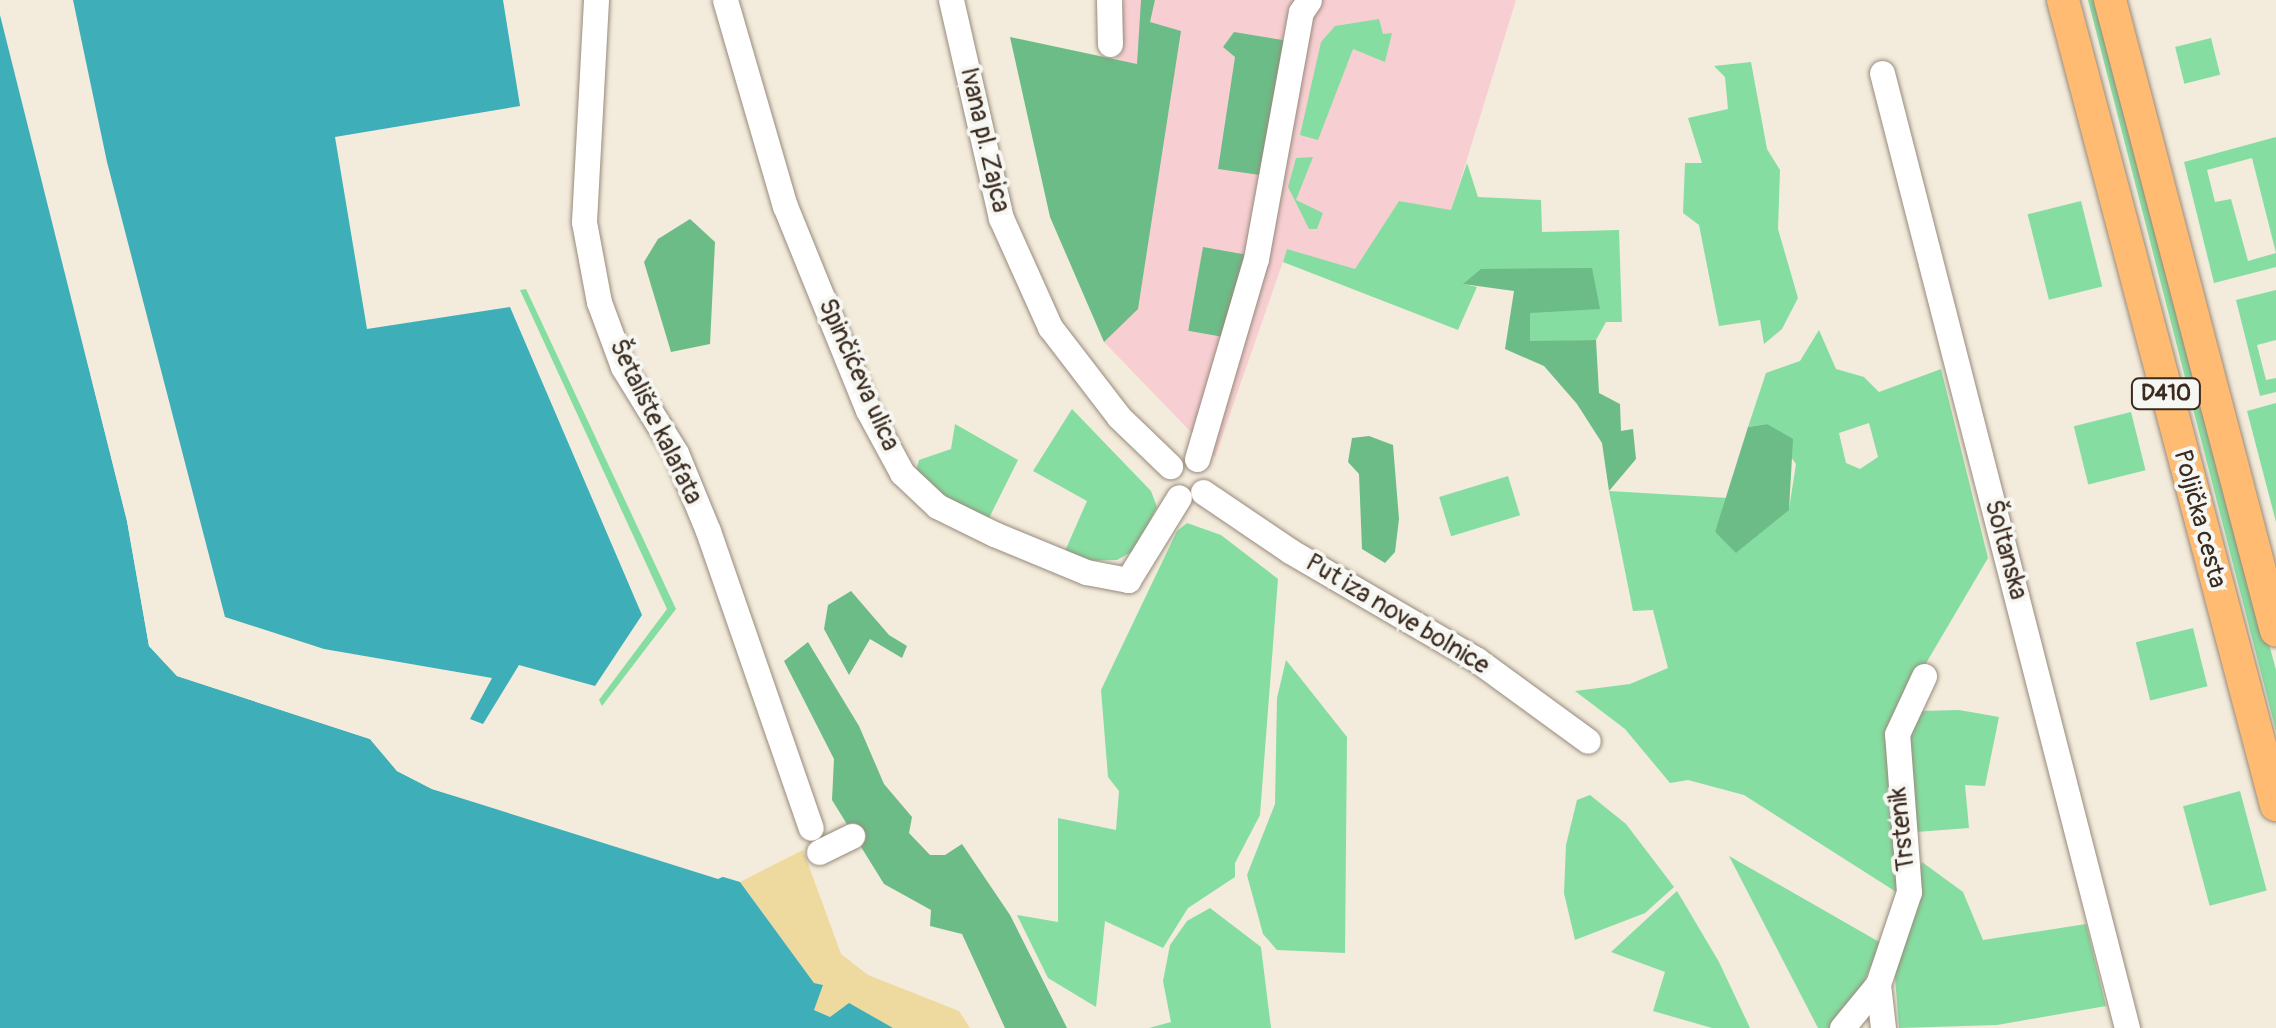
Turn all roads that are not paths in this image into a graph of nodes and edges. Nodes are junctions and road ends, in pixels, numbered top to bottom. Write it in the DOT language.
graph roads {
  1 [pos="596,0"];
  2 [pos="725,0"];
  3 [pos="951,0"];
  4 [pos="1109,0"];
  5 [pos="2063,0"];
  6 [pos="2110,0"];
  7 [pos="1305,6"];
  8 [pos="1110,44"];
  9 [pos="1882,74"];
  10 [pos="1198,459"];
  11 [pos="1170,466"];
  12 [pos="1191,494"];
  13 [pos="2276,631"];
  14 [pos="1924,676"];
  15 [pos="1588,741"];
  16 [pos="2276,805"];
  17 [pos="852,836"];
  18 [pos="1878,984"];
  19 [pos="1842,1028"];
  20 [pos="1883,1028"];
  21 [pos="2127,1028"];
  1 -- 17 [label="street, Šetalište kalafata"];
  2 -- 12 [label="street, Spinčićeva ulica"];
  3 -- 11 [label="street, Ivana pl. Zajca"];
  4 -- 8 [label="street"];
  5 -- 16 [label="main road, Poljička cesta / D410"];
  6 -- 13 [label="main road, Poljička cesta / D410"];
  7 -- 10 [label="street"];
  9 -- 21 [label="street, Šoltanska"];
  10 -- 11 [label="street"];
  10 -- 12 [label="street"];
  11 -- 12 [label="street"];
  12 -- 15 [label="street, Put iza nove bolnice"];
  14 -- 18 [label="street, Trstenik"];
  18 -- 19 [label="street, Trstenik"];
  18 -- 20 [label="street, Trstenik"];
}
